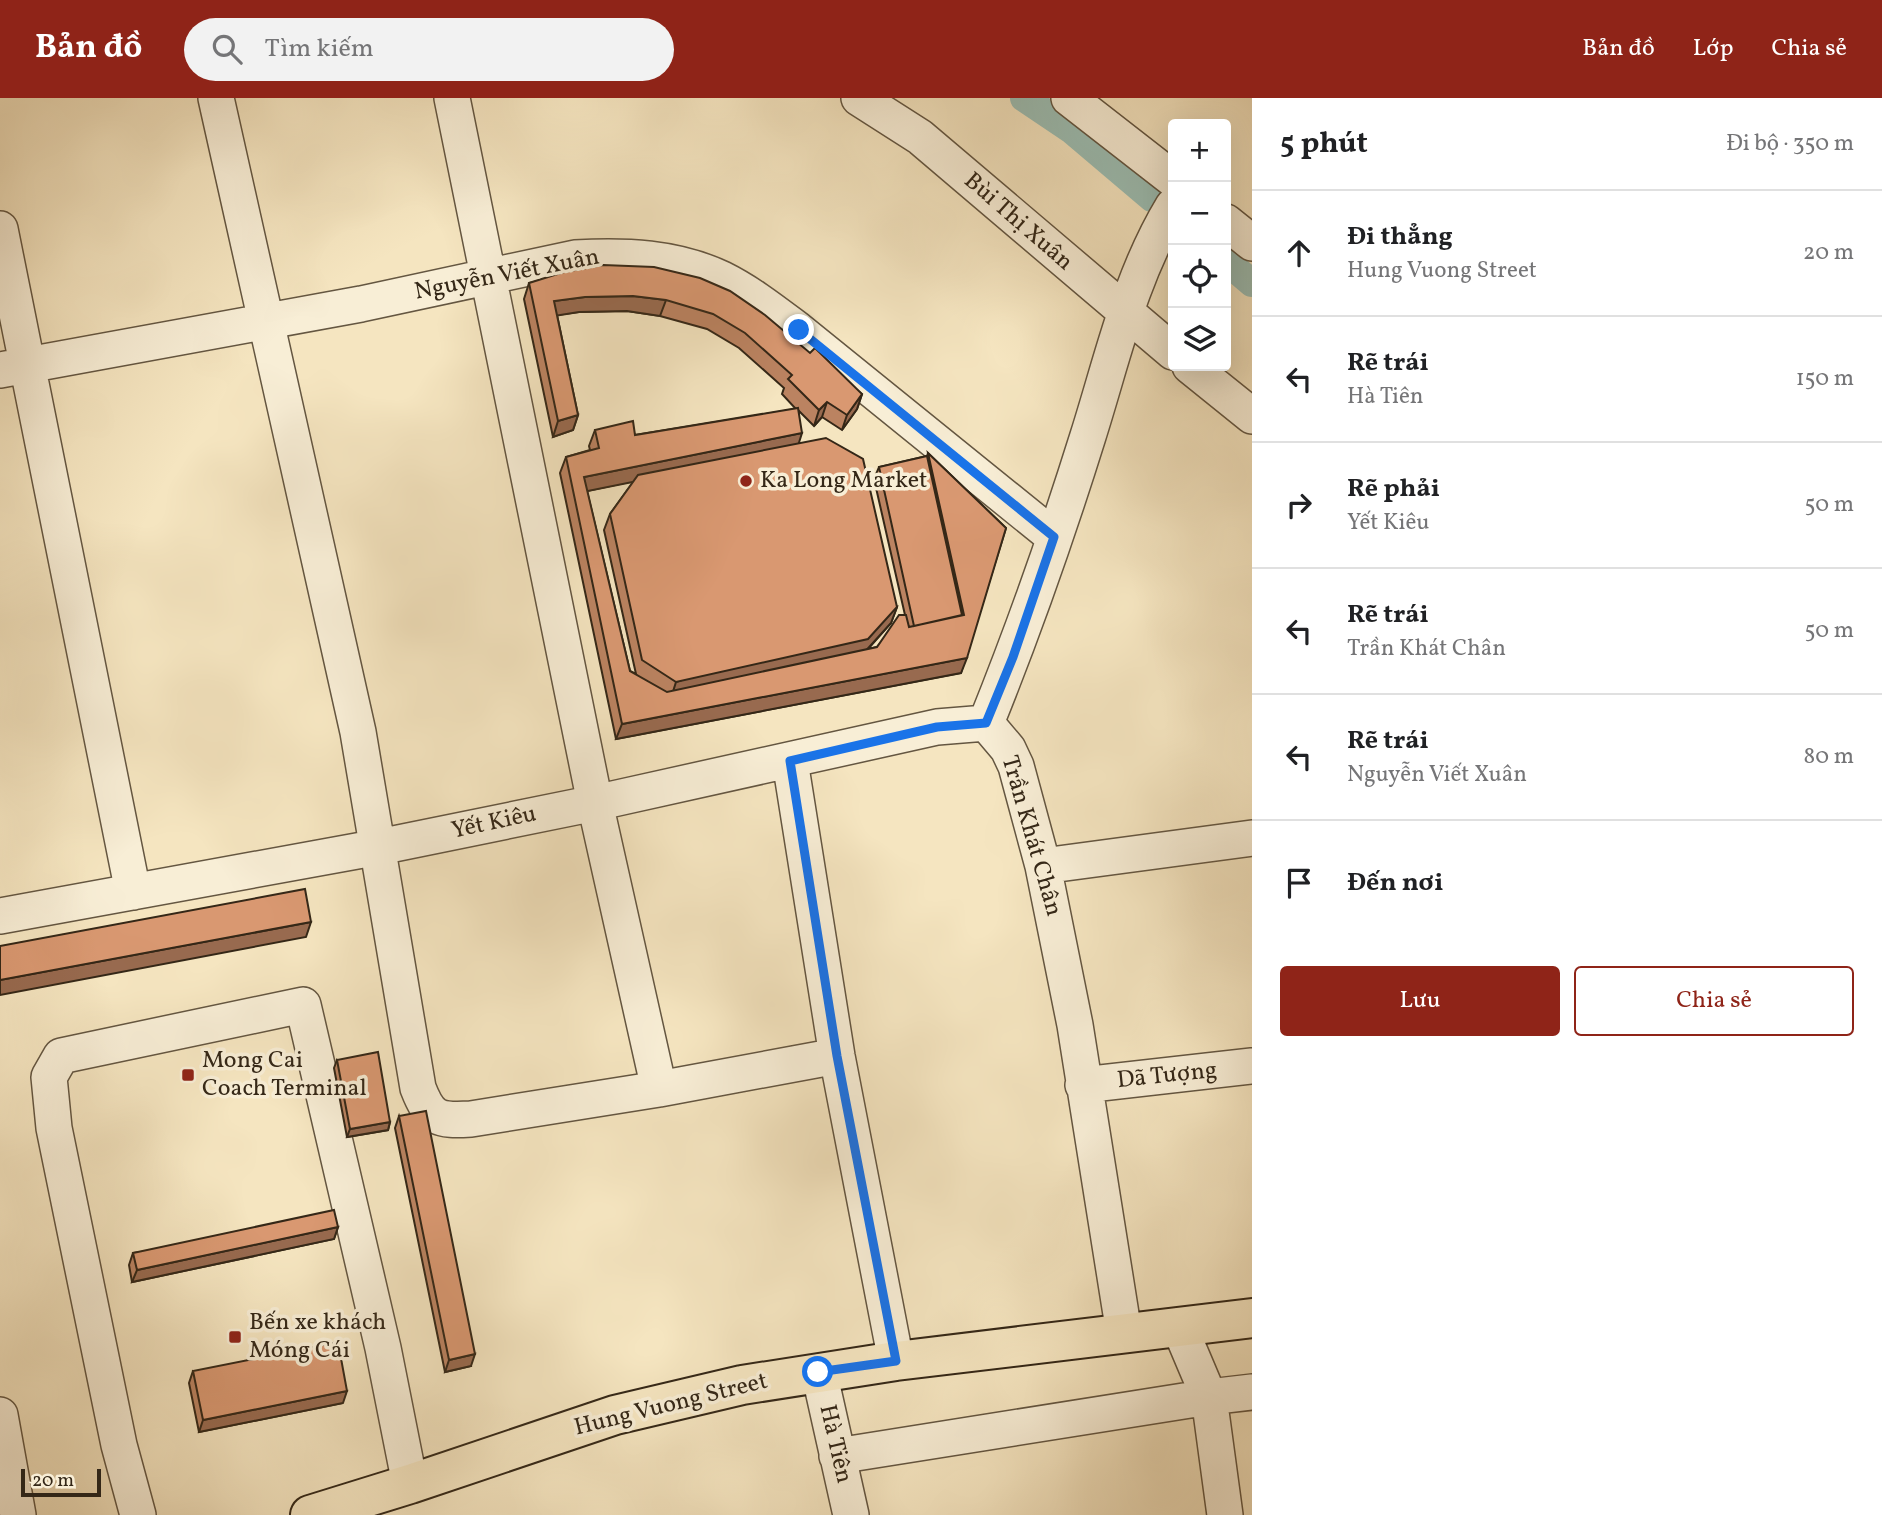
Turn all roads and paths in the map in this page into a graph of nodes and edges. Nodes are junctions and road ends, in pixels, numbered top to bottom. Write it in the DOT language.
graph roads {
  1 [pos="216,98"];
  2 [pos="452,98"];
  3 [pos="859,98"];
  4 [pos="1069,98"];
  5 [pos="1168,175"];
  6 [pos="1168,216"];
  7 [pos="1231,226"];
  8 [pos="0,229"];
  9 [pos="1252,243"];
  10 [pos="489,276"];
  11 [pos="1124,312"];
  12 [pos="264,320"];
  13 [pos="1168,348"];
  14 [pos="14,367"];
  15 [pos="1196,371"];
  16 [pos="1252,416"];
  17 [pos="1054,537"];
  18 [pos="986,723"];
  19 [pos="790,761"];
  20 [pos="595,803"];
  21 [pos="1252,838"];
  22 [pos="379,847"];
  23 [pos="1044,866"];
  24 [pos="133,892"];
  25 [pos="0,916"];
  26 [pos="837,1056"];
  27 [pos="1252,1066"];
  28 [pos="1083,1085"];
  29 [pos="659,1089"];
  30 [pos="1252,1318"];
  31 [pos="1179,1326"];
  32 [pos="1124,1333"];
  33 [pos="896,1361"];
  34 [pos="818,1372"];
  35 [pos="1252,1392"];
  36 [pos="1209,1396"];
  37 [pos="0,1415"];
  38 [pos="837,1456"];
  39 [pos="410,1484"];
  40 [pos="18,1515"];
  41 [pos="138,1515"];
  42 [pos="310,1515"];
  43 [pos="851,1515"];
  44 [pos="1225,1515"];
  1 -- 12 [label="street"];
  2 -- 10 [label="street"];
  3 -- 11 [label="street, Bùi Thị Xuân"];
  4 -- 5 [label="street"];
  6 -- 11 [label="street"];
  7 -- 9 [label="street"];
  8 -- 14 [label="street"];
  10 -- 12 [label="street, Nguyễn Viết Xuân"];
  10 -- 17 [label="street, Nguyễn Viết Xuân"];
  10 -- 20 [label="street"];
  11 -- 13 [label="street, Bùi Thị Xuân"];
  11 -- 17 [label="street"];
  12 -- 14 [label="street, Nguyễn Viết Xuân"];
  12 -- 22 [label="street"];
  14 -- 24 [label="street"];
  15 -- 16 [label="street"];
  17 -- 18 [label="street"];
  18 -- 19 [label="street, Yết Kiêu"];
  18 -- 23 [label="street, Trần Khát Chân"];
  19 -- 20 [label="street, Yết Kiêu"];
  19 -- 26 [label="street"];
  20 -- 22 [label="street, Yết Kiêu"];
  20 -- 29 [label="street"];
  21 -- 23 [label="street"];
  22 -- 24 [label="street, Yết Kiêu"];
  22 -- 29 [label="street"];
  23 -- 28 [label="street, Trần Khát Chân"];
  24 -- 25 [label="street, Yết Kiêu"];
  26 -- 29 [label="street"];
  26 -- 33 [label="street"];
  27 -- 28 [label="street, Dã Tượng"];
  28 -- 32 [label="street, Trần Khát Chân"];
  30 -- 31 [label="main road, Hung Vuong Street"];
  31 -- 32 [label="main road, Hung Vuong Street"];
  31 -- 36 [label="street"];
  32 -- 33 [label="main road, Hung Vuong Street"];
  33 -- 34 [label="main road, Hung Vuong Street"];
  34 -- 38 [label="street, Hà Tiên"];
  34 -- 39 [label="main road, Hung Vuong Street"];
  35 -- 36 [label="street"];
  36 -- 38 [label="street"];
  36 -- 44 [label="street"];
  37 -- 40 [label="street"];
  38 -- 43 [label="street, Hà Tiên"];
  39 -- 41 [label="street"];
  39 -- 42 [label="main road, Hung Vuong Street"];
}
